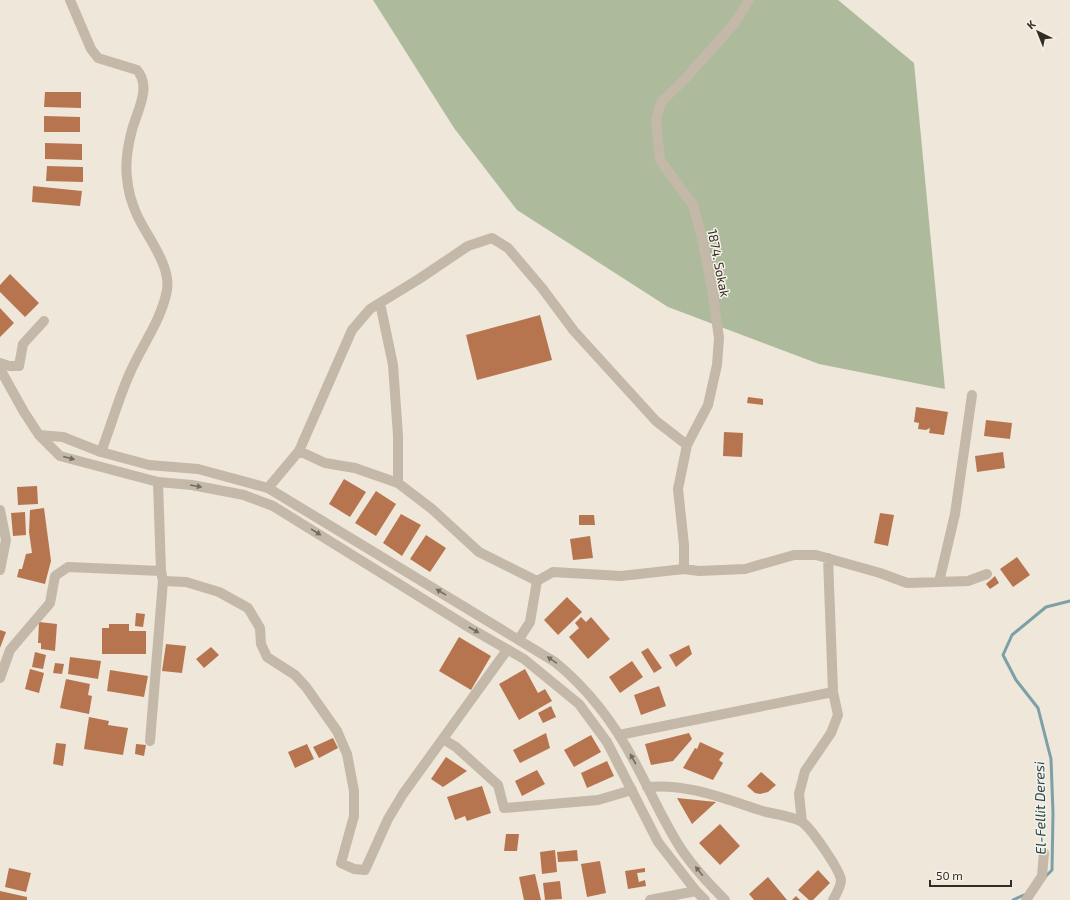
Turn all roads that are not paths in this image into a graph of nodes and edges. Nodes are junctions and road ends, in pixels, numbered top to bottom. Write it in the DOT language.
graph roads {
  1 [pos="70,0"];
  2 [pos="749,0"];
  3 [pos="380,303"];
  4 [pos="44,321"];
  5 [pos="0,363"];
  6 [pos="0,369"];
  7 [pos="972,395"];
  8 [pos="39,435"];
  9 [pos="687,445"];
  10 [pos="299,451"];
  11 [pos="101,452"];
  12 [pos="158,482"];
  13 [pos="398,483"];
  14 [pos="268,488"];
  15 [pos="0,510"];
  16 [pos="828,558"];
  17 [pos="684,569"];
  18 [pos="0,570"];
  19 [pos="987,574"];
  20 [pos="162,576"];
  21 [pos="537,581"];
  22 [pos="938,582"];
  23 [pos="519,639"];
  24 [pos="507,650"];
  25 [pos="0,678"];
  26 [pos="834,692"];
  27 [pos="619,735"];
  28 [pos="443,739"];
  29 [pos="150,741"];
  30 [pos="647,787"];
  31 [pos="632,790"];
  32 [pos="802,822"];
  33 [pos="1044,853"];
  34 [pos="696,891"];
  35 [pos="650,900"];
  36 [pos="705,900"];
  37 [pos="725,900"];
  38 [pos="833,900"];
  39 [pos="1026,900"];
  1 -- 11 [label="street"];
  2 -- 9 [label="street, 1874. Sokak"];
  3 -- 9 [label="street"];
  3 -- 10 [label="street"];
  3 -- 13 [label="street"];
  4 -- 5 [label="street"];
  6 -- 8 [label="street"];
  7 -- 22 [label="street"];
  8 -- 11 [label="street"];
  8 -- 12 [label="street, one-way"];
  9 -- 17 [label="street, 1874. Sokak"];
  10 -- 13 [label="street"];
  10 -- 14 [label="street"];
  11 -- 14 [label="street"];
  12 -- 20 [label="street"];
  12 -- 24 [label="street, one-way"];
  13 -- 21 [label="street"];
  23 -- 14 [label="street, one-way"];
  15 -- 18 [label="street"];
  16 -- 17 [label="street"];
  16 -- 22 [label="street"];
  16 -- 26 [label="street"];
  17 -- 21 [label="street"];
  19 -- 22 [label="street"];
  20 -- 25 [label="street"];
  20 -- 28 [label="street"];
  20 -- 29 [label="street"];
  21 -- 23 [label="street"];
  27 -- 23 [label="street, one-way"];
  24 -- 28 [label="street"];
  24 -- 31 [label="street"];
  26 -- 27 [label="street"];
  26 -- 32 [label="street"];
  30 -- 27 [label="street, one-way"];
  28 -- 31 [label="street"];
  30 -- 32 [label="street"];
  37 -- 30 [label="street, one-way"];
  31 -- 34 [label="street"];
  32 -- 38 [label="street"];
  33 -- 39 [label="street"];
  34 -- 35 [label="street"];
  34 -- 36 [label="street"];
}
